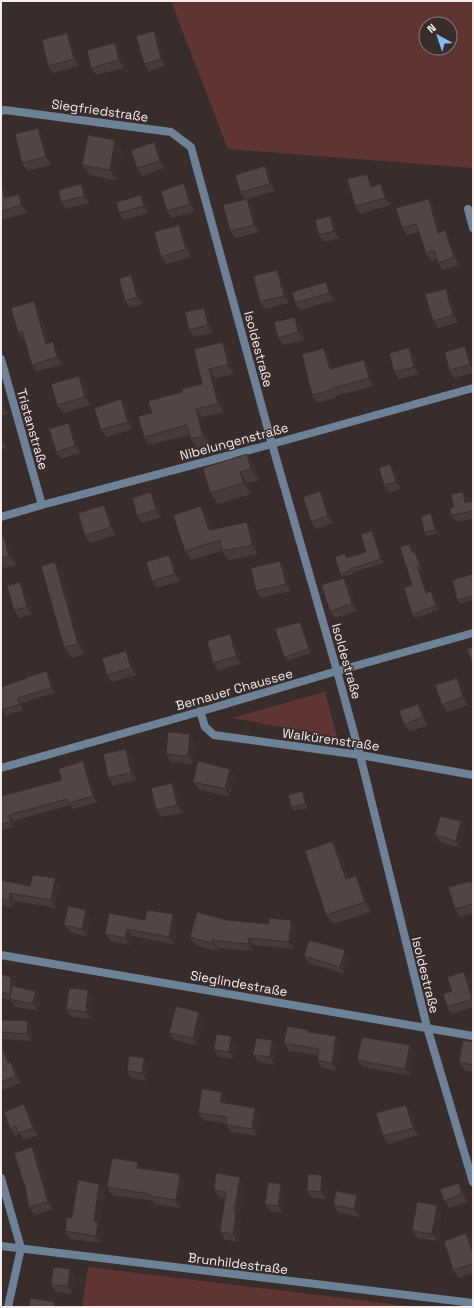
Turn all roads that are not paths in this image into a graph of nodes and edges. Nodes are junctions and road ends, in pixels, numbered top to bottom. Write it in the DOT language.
graph roads {
  1 [pos="1,111"];
  2 [pos="191,147"];
  3 [pos="468,209"];
  4 [pos="473,228"];
  5 [pos="1,359"];
  6 [pos="473,388"];
  7 [pos="272,444"];
  8 [pos="42,505"];
  9 [pos="1,517"];
  10 [pos="473,633"];
  11 [pos="337,671"];
  12 [pos="200,711"];
  13 [pos="360,754"];
  14 [pos="1,768"];
  15 [pos="473,775"];
  16 [pos="1,955"];
  17 [pos="427,1028"];
  18 [pos="473,1036"];
  19 [pos="1,1178"];
  20 [pos="473,1182"];
  21 [pos="1,1246"];
  22 [pos="21,1248"];
  23 [pos="473,1303"];
  24 [pos="8,1307"];
  1 -- 2 [label="street, Siegfriedstraße"];
  2 -- 7 [label="street, Isoldestraße"];
  3 -- 4 [label="street"];
  5 -- 8 [label="street, Tristanstraße"];
  6 -- 7 [label="street, Nibelungenstraße"];
  7 -- 8 [label="street, Nibelungenstraße"];
  7 -- 11 [label="street, Isoldestraße"];
  8 -- 9 [label="street, Nibelungenstraße"];
  10 -- 11 [label="street, Bernauer Chaussee"];
  11 -- 12 [label="street, Bernauer Chaussee"];
  11 -- 13 [label="street, Isoldestraße"];
  12 -- 13 [label="street, Walkürenstraße"];
  12 -- 14 [label="street, Bernauer Chaussee"];
  13 -- 15 [label="street, Walkürenstraße"];
  13 -- 17 [label="street, Isoldestraße"];
  16 -- 17 [label="street, Sieglindestraße"];
  17 -- 18 [label="street, Sieglindestraße"];
  17 -- 20 [label="street, Isoldestraße"];
  19 -- 22 [label="street"];
  21 -- 22 [label="street, Brunhildestraße"];
  22 -- 23 [label="street, Brunhildestraße"];
  22 -- 24 [label="street"];
}
